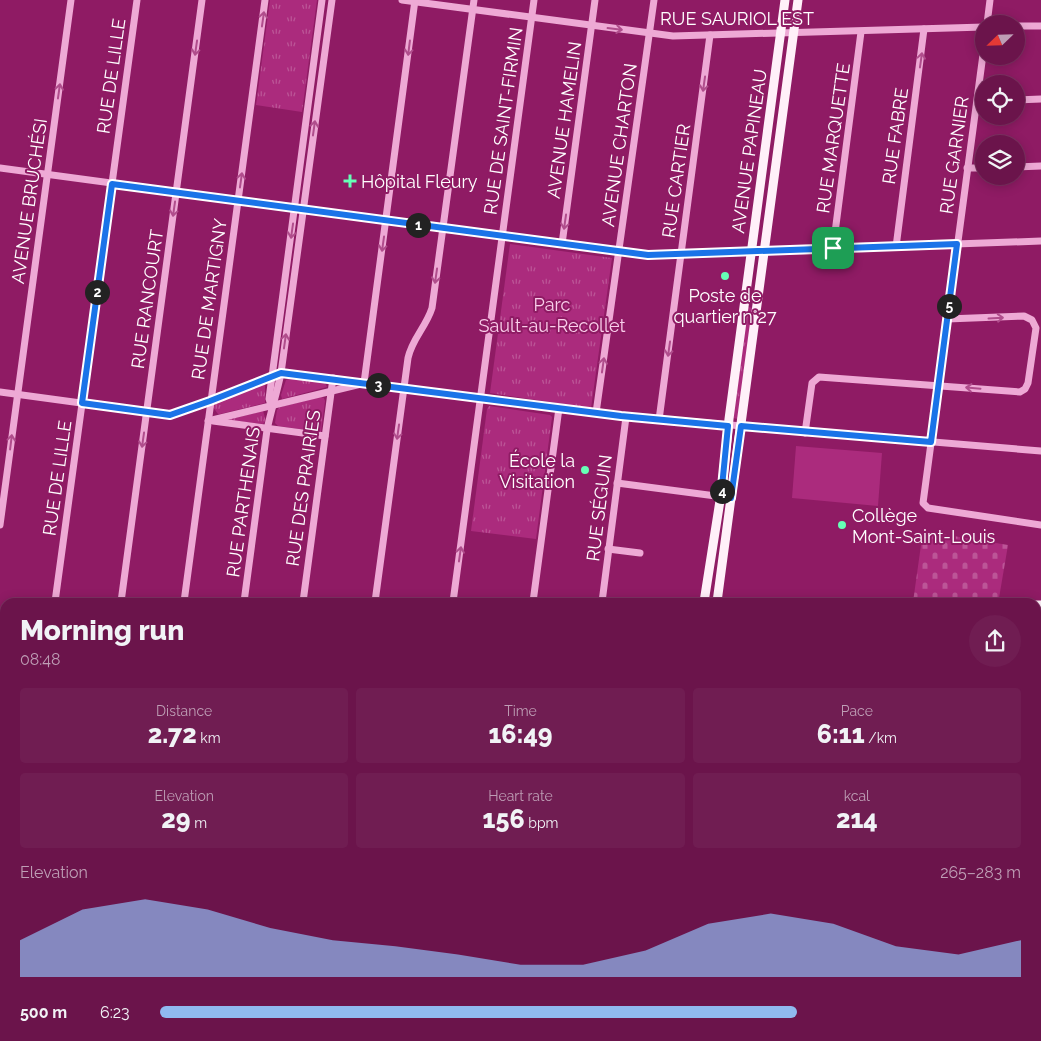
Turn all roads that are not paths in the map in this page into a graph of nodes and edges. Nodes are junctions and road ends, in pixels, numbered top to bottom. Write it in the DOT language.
graph roads {
  1 [pos="71,0"];
  2 [pos="137,0"];
  3 [pos="202,0"];
  4 [pos="265,0"];
  5 [pos="322,0"];
  6 [pos="332,0"];
  7 [pos="402,0"];
  8 [pos="474,0"];
  9 [pos="534,0"];
  10 [pos="595,0"];
  11 [pos="654,0"];
  12 [pos="785,0"];
  13 [pos="798,0"];
  14 [pos="990,0"];
  15 [pos="415,1"];
  16 [pos="473,9"];
  17 [pos="988,15"];
  18 [pos="532,17"];
  19 [pos="592,26"];
  20 [pos="1025,26"];
  21 [pos="1041,26"];
  22 [pos="975,27"];
  23 [pos="924,29"];
  24 [pos="861,32"];
  25 [pos="649,33"];
  26 [pos="780,34"];
  27 [pos="794,34"];
  28 [pos="710,36"];
  29 [pos="1041,99"];
  30 [pos="1025,100"];
  31 [pos="975,125"];
  32 [pos="302,152"];
  33 [pos="311,153"];
  34 [pos="1041,166"];
  35 [pos="1025,167"];
  36 [pos="0,168"];
  37 [pos="967,168"];
  38 [pos="975,168"];
  39 [pos="48,174"];
  40 [pos="298,181"];
  41 [pos="307,183"];
  42 [pos="112,184"];
  43 [pos="176,192"];
  44 [pos="238,200"];
  45 [pos="295,208"];
  46 [pos="304,209"];
  47 [pos="386,220"];
  48 [pos="443,228"];
  49 [pos="502,237"];
  50 [pos="1041,241"];
  51 [pos="562,244"];
  52 [pos="957,244"];
  53 [pos="896,247"];
  54 [pos="833,248"];
  55 [pos="752,251"];
  56 [pos="764,251"];
  57 [pos="619,252"];
  58 [pos="681,255"];
  59 [pos="947,319"];
  60 [pos="281,373"];
  61 [pos="272,376"];
  62 [pos="333,378"];
  63 [pos="364,384"];
  64 [pos="938,385"];
  65 [pos="404,389"];
  66 [pos="331,391"];
  67 [pos="0,392"];
  68 [pos="17,394"];
  69 [pos="481,398"];
  70 [pos="210,401"];
  71 [pos="82,403"];
  72 [pos="271,405"];
  73 [pos="559,408"];
  74 [pos="147,412"];
  75 [pos="596,413"];
  76 [pos="626,416"];
  77 [pos="659,420"];
  78 [pos="208,421"];
  79 [pos="728,426"];
  80 [pos="741,426"];
  81 [pos="267,430"];
  82 [pos="805,433"];
  83 [pos="325,436"];
  84 [pos="931,442"];
  85 [pos="1041,451"];
  86 [pos="617,483"];
  87 [pos="721,497"];
  88 [pos="731,498"];
  89 [pos="0,525"];
  90 [pos="1041,525"];
  91 [pos="608,549"];
  92 [pos="640,553"];
  93 [pos="56,598"];
  94 [pos="122,598"];
  95 [pos="185,598"];
  96 [pos="245,598"];
  97 [pos="304,598"];
  98 [pos="376,598"];
  99 [pos="454,598"];
  100 [pos="534,598"];
  101 [pos="602,598"];
  102 [pos="705,598"];
  103 [pos="718,598"];
  39 -- 1 [label="street, AVENUE BRUCHÉSI, one-way"];
  2 -- 42 [label="street, RUE DE LILLE"];
  3 -- 43 [label="street, RUE RANCOURT, one-way"];
  44 -- 4 [label="street, RUE DE MARTIGNY, one-way"];
  5 -- 32 [label="street, RUE PARTHENAIS"];
  33 -- 6 [label="street, RUE PARTHENAIS, one-way"];
  7 -- 15 [label="street, RUE SAURIOL EST"];
  8 -- 16 [label="street"];
  9 -- 18 [label="street, RUE DE SAINT-FIRMIN"];
  10 -- 19 [label="street, AVENUE HAMELIN"];
  11 -- 25 [label="street, AVENUE CHARTON"];
  12 -- 26 [label="main road, AVENUE PAPINEAU"];
  13 -- 27 [label="main road, AVENUE PAPINEAU"];
  14 -- 17 [label="street"];
  15 -- 16 [label="street, RUE SAURIOL EST"];
  15 -- 47 [label="street, one-way"];
  16 -- 18 [label="street, RUE SAURIOL EST"];
  16 -- 48 [label="street"];
  18 -- 19 [label="street, RUE SAURIOL EST"];
  18 -- 49 [label="street, RUE DE SAINT-FIRMIN"];
  19 -- 25 [label="street, RUE SAURIOL EST, one-way"];
  19 -- 51 [label="street, AVENUE HAMELIN, one-way"];
  20 -- 21 [label="street"];
  22 -- 23 [label="street, RUE SAURIOL EST"];
  23 -- 24 [label="street, RUE SAURIOL EST"];
  53 -- 23 [label="street, RUE FABRE, one-way"];
  24 -- 27 [label="street, RUE SAURIOL EST"];
  24 -- 54 [label="street, RUE MARQUETTE"];
  25 -- 28 [label="street, RUE SAURIOL EST"];
  25 -- 57 [label="street, AVENUE CHARTON"];
  26 -- 27 [label="street, RUE SAURIOL EST"];
  26 -- 28 [label="street, RUE SAURIOL EST"];
  26 -- 55 [label="main road, AVENUE PAPINEAU"];
  27 -- 56 [label="main road, AVENUE PAPINEAU"];
  28 -- 58 [label="street, RUE CARTIER, one-way"];
  29 -- 30 [label="street"];
  31 -- 37 [label="street, RUE GARNIER"];
  32 -- 33 [label="street"];
  32 -- 40 [label="street, RUE PARTHENAIS"];
  33 -- 41 [label="street, RUE PARTHENAIS"];
  34 -- 35 [label="street"];
  36 -- 39 [label="street"];
  37 -- 38 [label="street"];
  37 -- 52 [label="street, RUE GARNIER"];
  39 -- 42 [label="street"];
  39 -- 68 [label="street, AVENUE BRUCHÉSI"];
  40 -- 41 [label="street"];
  40 -- 45 [label="street, RUE PARTHENAIS"];
  41 -- 46 [label="street, RUE PARTHENAIS"];
  42 -- 43 [label="street"];
  42 -- 71 [label="street, RUE DE LILLE"];
  43 -- 44 [label="street"];
  43 -- 74 [label="street, RUE RANCOURT, one-way"];
  44 -- 45 [label="street"];
  44 -- 70 [label="street, RUE DE MARTIGNY"];
  45 -- 46 [label="street"];
  45 -- 61 [label="street, RUE PARTHENAIS, one-way"];
  46 -- 47 [label="street"];
  60 -- 46 [label="street, RUE PARTHENAIS, one-way"];
  47 -- 48 [label="street"];
  47 -- 63 [label="street, one-way"];
  48 -- 49 [label="street"];
  48 -- 65 [label="street, one-way"];
  49 -- 51 [label="street"];
  49 -- 69 [label="street, RUE DE SAINT-FIRMIN"];
  50 -- 52 [label="street"];
  51 -- 57 [label="street"];
  52 -- 53 [label="street"];
  52 -- 59 [label="street, RUE GARNIER"];
  53 -- 54 [label="street"];
  54 -- 56 [label="street"];
  55 -- 56 [label="street"];
  55 -- 58 [label="street"];
  55 -- 79 [label="main road, AVENUE PAPINEAU"];
  56 -- 80 [label="main road, AVENUE PAPINEAU"];
  57 -- 58 [label="street"];
  75 -- 57 [label="street, AVENUE CHARTON, one-way"];
  58 -- 77 [label="street, RUE CARTIER, one-way"];
  59 -- 64 [label="street, RUE GARNIER"];
  59 -- 64 [label="street, one-way"];
  60 -- 61 [label="street"];
  60 -- 62 [label="street"];
  60 -- 72 [label="street, RUE PARTHENAIS"];
  61 -- 70 [label="street"];
  61 -- 72 [label="street, RUE PARTHENAIS"];
  62 -- 63 [label="street"];
  62 -- 66 [label="street, RUE DES PRAIRIES"];
  63 -- 65 [label="street"];
  63 -- 66 [label="street"];
  64 -- 82 [label="street"];
  64 -- 84 [label="street, RUE GARNIER"];
  65 -- 69 [label="street"];
  65 -- 98 [label="street, one-way"];
  66 -- 72 [label="street"];
  66 -- 83 [label="street, RUE DES PRAIRIES"];
  67 -- 68 [label="street"];
  68 -- 71 [label="street"];
  89 -- 68 [label="street, AVENUE BRUCHÉSI, one-way"];
  69 -- 73 [label="street"];
  99 -- 69 [label="street, RUE DE SAINT-FIRMIN, one-way"];
  70 -- 74 [label="street"];
  70 -- 78 [label="street, RUE DE MARTIGNY"];
  71 -- 74 [label="street"];
  71 -- 93 [label="street, RUE DE LILLE"];
  72 -- 78 [label="street"];
  72 -- 81 [label="street, RUE PARTHENAIS"];
  73 -- 75 [label="street"];
  73 -- 100 [label="street"];
  74 -- 94 [label="street, RUE RANCOURT, one-way"];
  75 -- 76 [label="street"];
  76 -- 77 [label="street"];
  76 -- 86 [label="street, RUE SÉGUIN"];
  77 -- 79 [label="street"];
  78 -- 81 [label="street"];
  78 -- 95 [label="street, RUE DE MARTIGNY"];
  79 -- 80 [label="street"];
  79 -- 87 [label="main road, AVENUE PAPINEAU"];
  80 -- 82 [label="street"];
  80 -- 88 [label="main road, AVENUE PAPINEAU"];
  81 -- 83 [label="street"];
  81 -- 96 [label="street, RUE PARTHENAIS"];
  82 -- 84 [label="street"];
  83 -- 97 [label="street, RUE DES PRAIRIES"];
  84 -- 85 [label="street"];
  84 -- 90 [label="street, RUE GARNIER"];
  86 -- 87 [label="street"];
  86 -- 91 [label="street, RUE SÉGUIN"];
  87 -- 88 [label="street"];
  87 -- 102 [label="main road, AVENUE PAPINEAU"];
  88 -- 103 [label="main road, AVENUE PAPINEAU"];
  91 -- 92 [label="street"];
  91 -- 101 [label="street, RUE SÉGUIN"];
}
